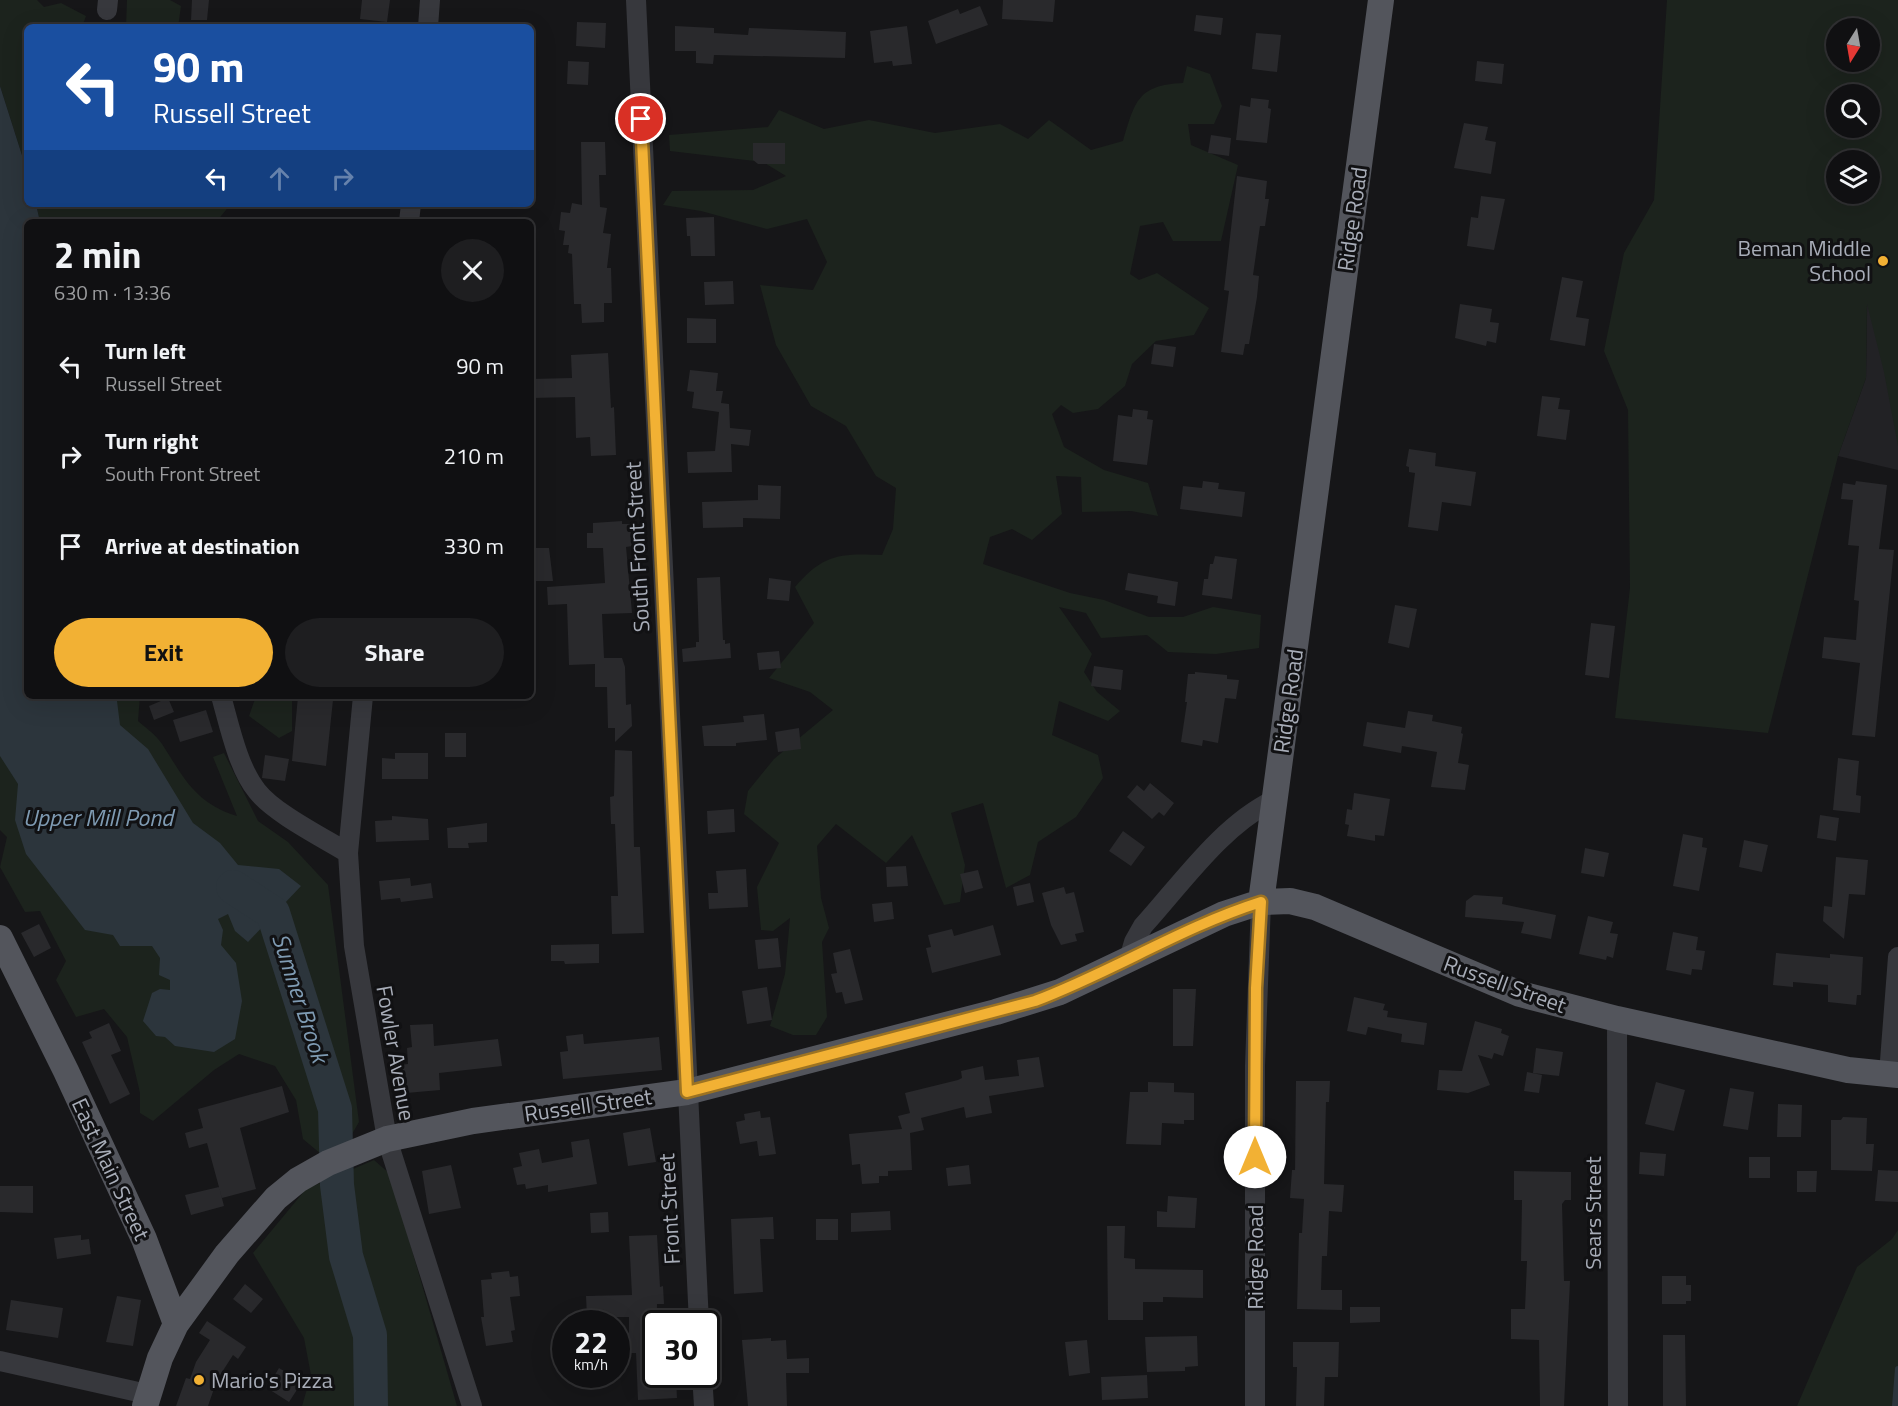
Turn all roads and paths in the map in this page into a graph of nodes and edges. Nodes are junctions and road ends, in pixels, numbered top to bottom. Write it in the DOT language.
graph roads {
  1 [pos="430,0"];
  2 [pos="636,0"];
  3 [pos="1381,0"];
  4 [pos="428,24"];
  5 [pos="222,699"];
  6 [pos="363,699"];
  7 [pos="1274,800"];
  8 [pos="348,853"];
  9 [pos="1261,902"];
  10 [pos="0,938"];
  11 [pos="1898,957"];
  12 [pos="1130,959"];
  13 [pos="1617,1019"];
  14 [pos="1893,1074"];
  15 [pos="687,1092"];
  16 [pos="387,1139"];
  17 [pos="698,1310"];
  18 [pos="176,1324"];
  19 [pos="0,1361"];
  20 [pos="703,1388"];
  21 [pos="146,1400"];
  22 [pos="472,1406"];
  23 [pos="704,1406"];
  24 [pos="1255,1406"];
  25 [pos="1618,1406"];
  1 -- 4 [label="street"];
  2 -- 15 [label="street, South Front Street"];
  3 -- 7 [label="main road, Ridge Road"];
  5 -- 8 [label="street"];
  6 -- 8 [label="street, Fowler Avenue"];
  7 -- 9 [label="main road, Ridge Road"];
  7 -- 12 [label="street"];
  8 -- 16 [label="street, Fowler Avenue"];
  9 -- 12 [label="main road, Russell Street"];
  9 -- 13 [label="main road, Russell Street"];
  9 -- 24 [label="street, Ridge Road"];
  10 -- 18 [label="main road, East Main Street"];
  11 -- 14 [label="street"];
  12 -- 15 [label="main road, Russell Street"];
  13 -- 14 [label="main road, Russell Street"];
  13 -- 25 [label="street, Sears Street"];
  15 -- 16 [label="main road, Russell Street"];
  15 -- 17 [label="street, Front Street"];
  16 -- 18 [label="main road, Russell Street"];
  16 -- 22 [label="street, Fowler Avenue"];
  18 -- 21 [label="main road"];
  19 -- 21 [label="street"];
  20 -- 23 [label="street"];
}
